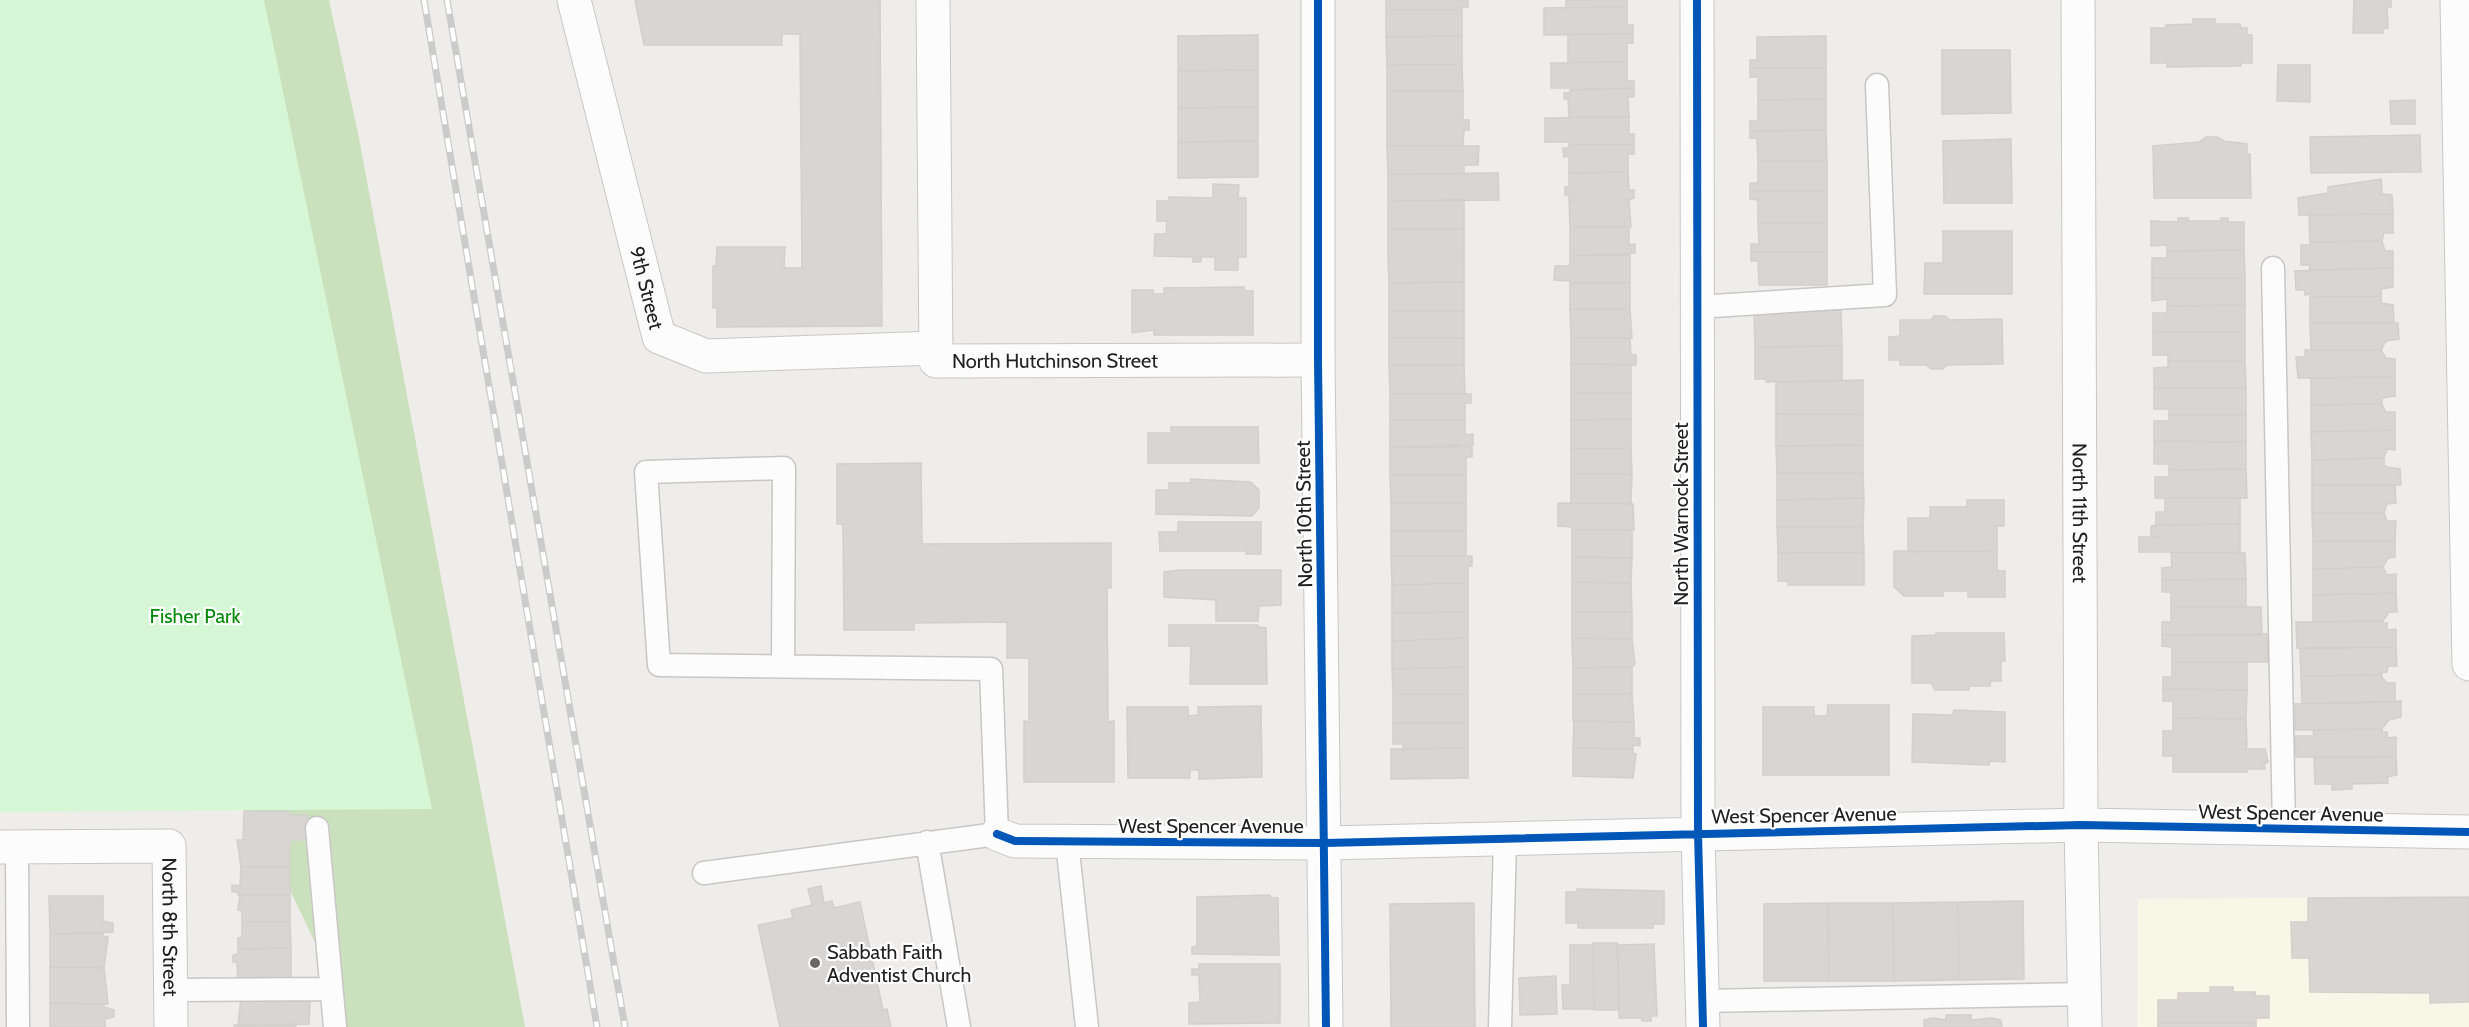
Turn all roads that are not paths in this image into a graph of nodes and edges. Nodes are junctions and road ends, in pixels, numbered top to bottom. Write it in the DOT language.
graph roads {
  1 [pos="573,0"];
  2 [pos="933,0"];
  3 [pos="1318,0"];
  4 [pos="1698,0"];
  5 [pos="2078,0"];
  6 [pos="2457,0"];
  7 [pos="1877,85"];
  8 [pos="2273,268"];
  9 [pos="1697,307"];
  10 [pos="936,348"];
  11 [pos="1318,360"];
  12 [pos="2469,664"];
  13 [pos="783,666"];
  14 [pos="2081,825"];
  15 [pos="317,828"];
  16 [pos="2284,830"];
  17 [pos="2469,832"];
  18 [pos="1698,833"];
  19 [pos="997,834"];
  20 [pos="1505,840"];
  21 [pos="927,842"];
  22 [pos="1067,842"];
  23 [pos="1325,843"];
  24 [pos="9,847"];
  25 [pos="704,873"];
  26 [pos="331,989"];
  27 [pos="171,990"];
  28 [pos="2085,994"];
  29 [pos="1703,1014"];
  30 [pos="18,1027"];
  31 [pos="171,1027"];
  32 [pos="335,1027"];
  33 [pos="959,1027"];
  34 [pos="1087,1027"];
  35 [pos="1326,1027"];
  36 [pos="1500,1027"];
  37 [pos="2085,1027"];
  1 -- 10 [label="street, 9th Street"];
  2 -- 10 [label="street, North Hutchinson Street"];
  3 -- 11 [label="street, North 10th Street"];
  4 -- 9 [label="street, North Warnock Street"];
  5 -- 14 [label="street, North 11th Street"];
  6 -- 12 [label="street"];
  7 -- 9 [label="lane"];
  8 -- 16 [label="lane"];
  9 -- 18 [label="street, North Warnock Street"];
  10 -- 11 [label="street, North Hutchinson Street"];
  11 -- 23 [label="street, North 10th Street"];
  13 -- 13 [label="lane"];
  13 -- 19 [label="lane"];
  14 -- 16 [label="street, West Spencer Avenue"];
  14 -- 18 [label="street, West Spencer Avenue"];
  14 -- 28 [label="street, North 11th Street"];
  15 -- 26 [label="lane"];
  16 -- 17 [label="street, West Spencer Avenue"];
  18 -- 20 [label="street, West Spencer Avenue"];
  18 -- 29 [label="street, North Warnock Street"];
  19 -- 21 [label="lane"];
  19 -- 22 [label="street, West Spencer Avenue"];
  20 -- 23 [label="street, West Spencer Avenue"];
  20 -- 36 [label="lane"];
  21 -- 25 [label="lane"];
  21 -- 33 [label="lane"];
  22 -- 23 [label="street, West Spencer Avenue"];
  22 -- 34 [label="lane"];
  23 -- 35 [label="street, North 10th Street"];
  24 -- 27 [label="street, North 8th Street"];
  24 -- 30 [label="lane"];
  26 -- 27 [label="lane"];
  26 -- 32 [label="lane"];
  27 -- 31 [label="street, North 8th Street"];
  28 -- 29 [label="lane"];
  28 -- 37 [label="street, North 11th Street"];
}
